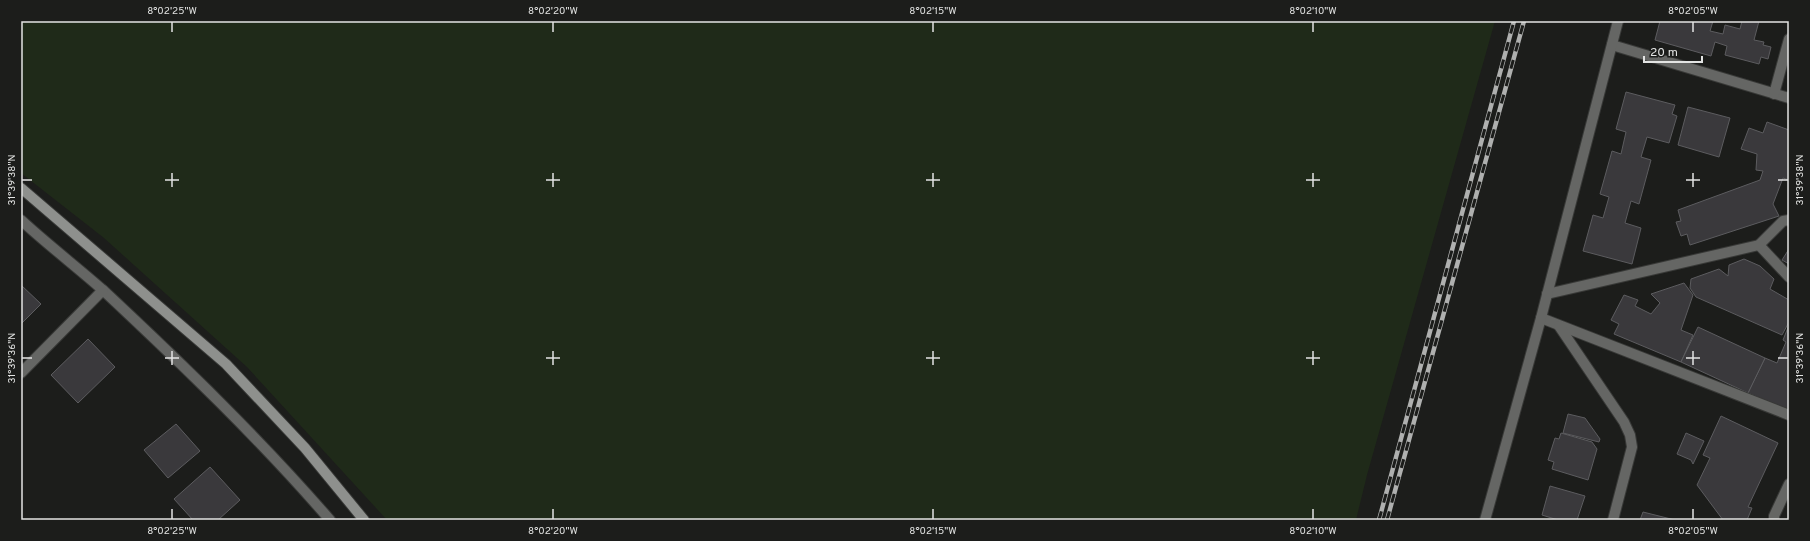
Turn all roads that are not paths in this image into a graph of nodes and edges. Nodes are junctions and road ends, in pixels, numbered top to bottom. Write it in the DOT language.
graph roads {
  1 [pos="1618,21"];
  2 [pos="1789,39"];
  3 [pos="1612,45"];
  4 [pos="1774,94"];
  5 [pos="1789,98"];
  6 [pos="21,188"];
  7 [pos="21,220"];
  8 [pos="1789,220"];
  9 [pos="1760,245"];
  10 [pos="1789,277"];
  11 [pos="103,290"];
  12 [pos="1547,294"];
  13 [pos="1541,318"];
  14 [pos="1559,326"];
  15 [pos="21,372"];
  16 [pos="1789,415"];
  17 [pos="1789,484"];
  18 [pos="330,520"];
  19 [pos="364,520"];
  20 [pos="1485,520"];
  21 [pos="1613,520"];
  22 [pos="1774,520"];
  1 -- 3 [label="street"];
  2 -- 4 [label="street"];
  3 -- 4 [label="street"];
  3 -- 12 [label="street"];
  4 -- 5 [label="street"];
  6 -- 19 [label="street"];
  7 -- 11 [label="street"];
  8 -- 9 [label="street"];
  9 -- 10 [label="street"];
  9 -- 12 [label="street"];
  11 -- 15 [label="street"];
  11 -- 18 [label="street"];
  12 -- 13 [label="street"];
  13 -- 14 [label="street"];
  13 -- 20 [label="street"];
  14 -- 16 [label="street"];
  14 -- 21 [label="street"];
  17 -- 22 [label="street"];
}
